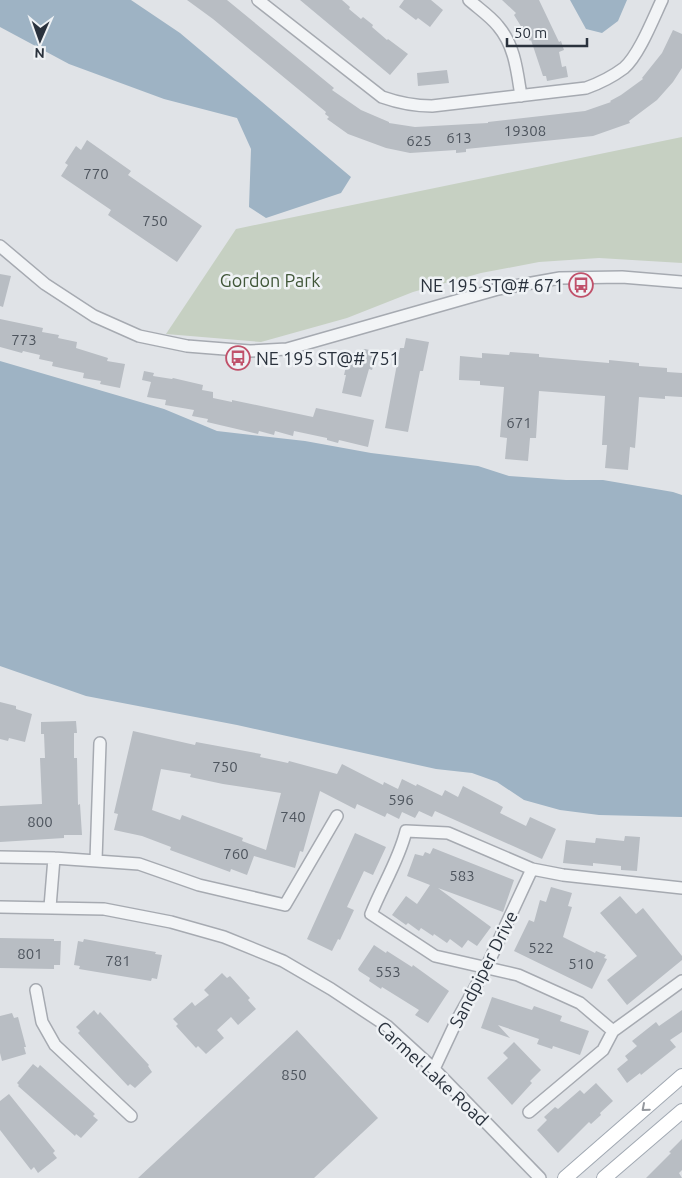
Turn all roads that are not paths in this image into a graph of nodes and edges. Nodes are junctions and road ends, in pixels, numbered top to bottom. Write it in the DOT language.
graph roads {
  1 [pos="258,0"];
  2 [pos="469,0"];
  3 [pos="662,0"];
  4 [pos="521,96"];
  5 [pos="0,246"];
  6 [pos="682,282"];
  7 [pos="100,743"];
  8 [pos="337,816"];
  9 [pos="0,857"];
  10 [pos="54,858"];
  11 [pos="96,860"];
  12 [pos="532,869"];
  13 [pos="682,888"];
  14 [pos="0,907"];
  15 [pos="50,907"];
  16 [pos="486,968"];
  17 [pos="682,982"];
  18 [pos="36,990"];
  19 [pos="612,1031"];
  20 [pos="434,1069"];
  21 [pos="682,1076"];
  22 [pos="682,1111"];
  23 [pos="528,1112"];
  24 [pos="132,1116"];
  25 [pos="540,1178"];
  26 [pos="565,1178"];
  27 [pos="604,1178"];
  1 -- 4 [label="street"];
  2 -- 4 [label="street"];
  3 -- 4 [label="street"];
  5 -- 6 [label="street"];
  7 -- 11 [label="street"];
  8 -- 11 [label="street"];
  9 -- 10 [label="street"];
  10 -- 11 [label="street"];
  10 -- 15 [label="street"];
  12 -- 13 [label="street"];
  12 -- 16 [label="street, Sandpiper Drive"];
  12 -- 16 [label="street"];
  14 -- 15 [label="street, Carmel Lake Road"];
  15 -- 20 [label="street, Carmel Lake Road"];
  16 -- 19 [label="street"];
  16 -- 20 [label="street, Sandpiper Drive"];
  17 -- 19 [label="street"];
  18 -- 24 [label="street"];
  19 -- 23 [label="street"];
  20 -- 25 [label="street, Carmel Lake Road"];
  21 -- 26 [label="main road, one-way"];
  22 -- 27 [label="main road"];
}
